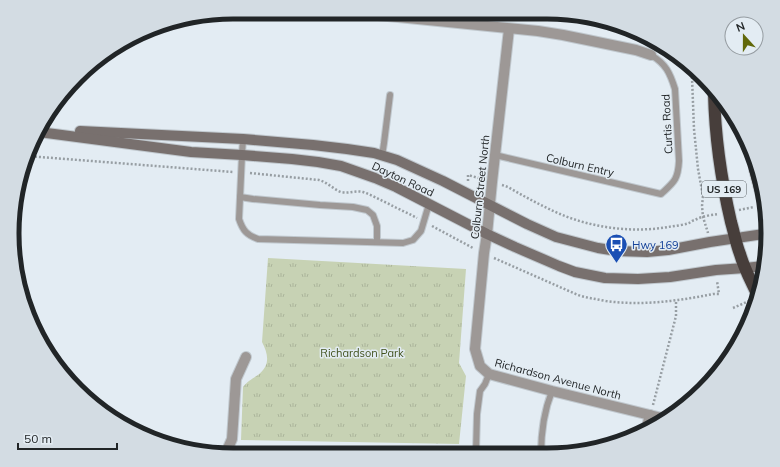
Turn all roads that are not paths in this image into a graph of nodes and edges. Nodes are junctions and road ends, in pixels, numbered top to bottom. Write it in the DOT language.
graph roads {
  1 [pos="414,19"];
  2 [pos="509,29"];
  3 [pos="651,55"];
  4 [pos="390,95"];
  5 [pos="714,100"];
  6 [pos="46,130"];
  7 [pos="45,131"];
  8 [pos="243,139"];
  9 [pos="495,154"];
  10 [pos="242,155"];
  11 [pos="382,156"];
  12 [pos="660,194"];
  13 [pos="240,197"];
  14 [pos="429,204"];
  15 [pos="490,204"];
  16 [pos="487,234"];
  17 [pos="761,234"];
  18 [pos="735,238"];
  19 [pos="377,242"];
  20 [pos="758,267"];
  21 [pos="745,268"];
  22 [pos="754,289"];
  23 [pos="475,349"];
  24 [pos="246,357"];
  25 [pos="489,374"];
  26 [pos="552,391"];
  27 [pos="650,415"];
  28 [pos="658,417"];
  29 [pos="648,422"];
  30 [pos="228,448"];
  31 [pos="476,448"];
  32 [pos="541,448"];
  1 -- 2 [label="street"];
  2 -- 3 [label="street"];
  2 -- 9 [label="street, Colburn Street North"];
  3 -- 12 [label="lane, Curtis Road"];
  4 -- 11 [label="lane"];
  5 -- 18 [label="highway, US 169"];
  6 -- 8 [label="main road, Dayton Road"];
  7 -- 10 [label="main road, Dayton Road"];
  8 -- 10 [label="lane"];
  8 -- 11 [label="main road, Dayton Road"];
  9 -- 12 [label="lane, Colburn Entry"];
  9 -- 15 [label="street, Colburn Street North"];
  10 -- 13 [label="lane"];
  10 -- 14 [label="main road, Dayton Road"];
  11 -- 15 [label="main road, Dayton Road"];
  13 -- 19 [label="lane"];
  13 -- 19 [label="lane"];
  14 -- 16 [label="main road, Dayton Road"];
  14 -- 19 [label="lane"];
  15 -- 16 [label="street, Colburn Street North"];
  15 -- 18 [label="main road, Dayton Road"];
  16 -- 21 [label="main road, Dayton Road"];
  16 -- 23 [label="street, Colburn Street North"];
  17 -- 18 [label="main road, Dayton Road"];
  18 -- 21 [label="highway, US 169"];
  20 -- 21 [label="main road, Dayton Road"];
  21 -- 22 [label="highway, US 169"];
  23 -- 25 [label="street, Richardson Avenue North"];
  24 -- 30 [label="street"];
  25 -- 26 [label="street, Richardson Avenue North"];
  25 -- 31 [label="lane"];
  26 -- 27 [label="street, Richardson Avenue North"];
  26 -- 32 [label="lane"];
  27 -- 28 [label="street, Richardson Avenue North"];
  27 -- 29 [label="street"];
}
